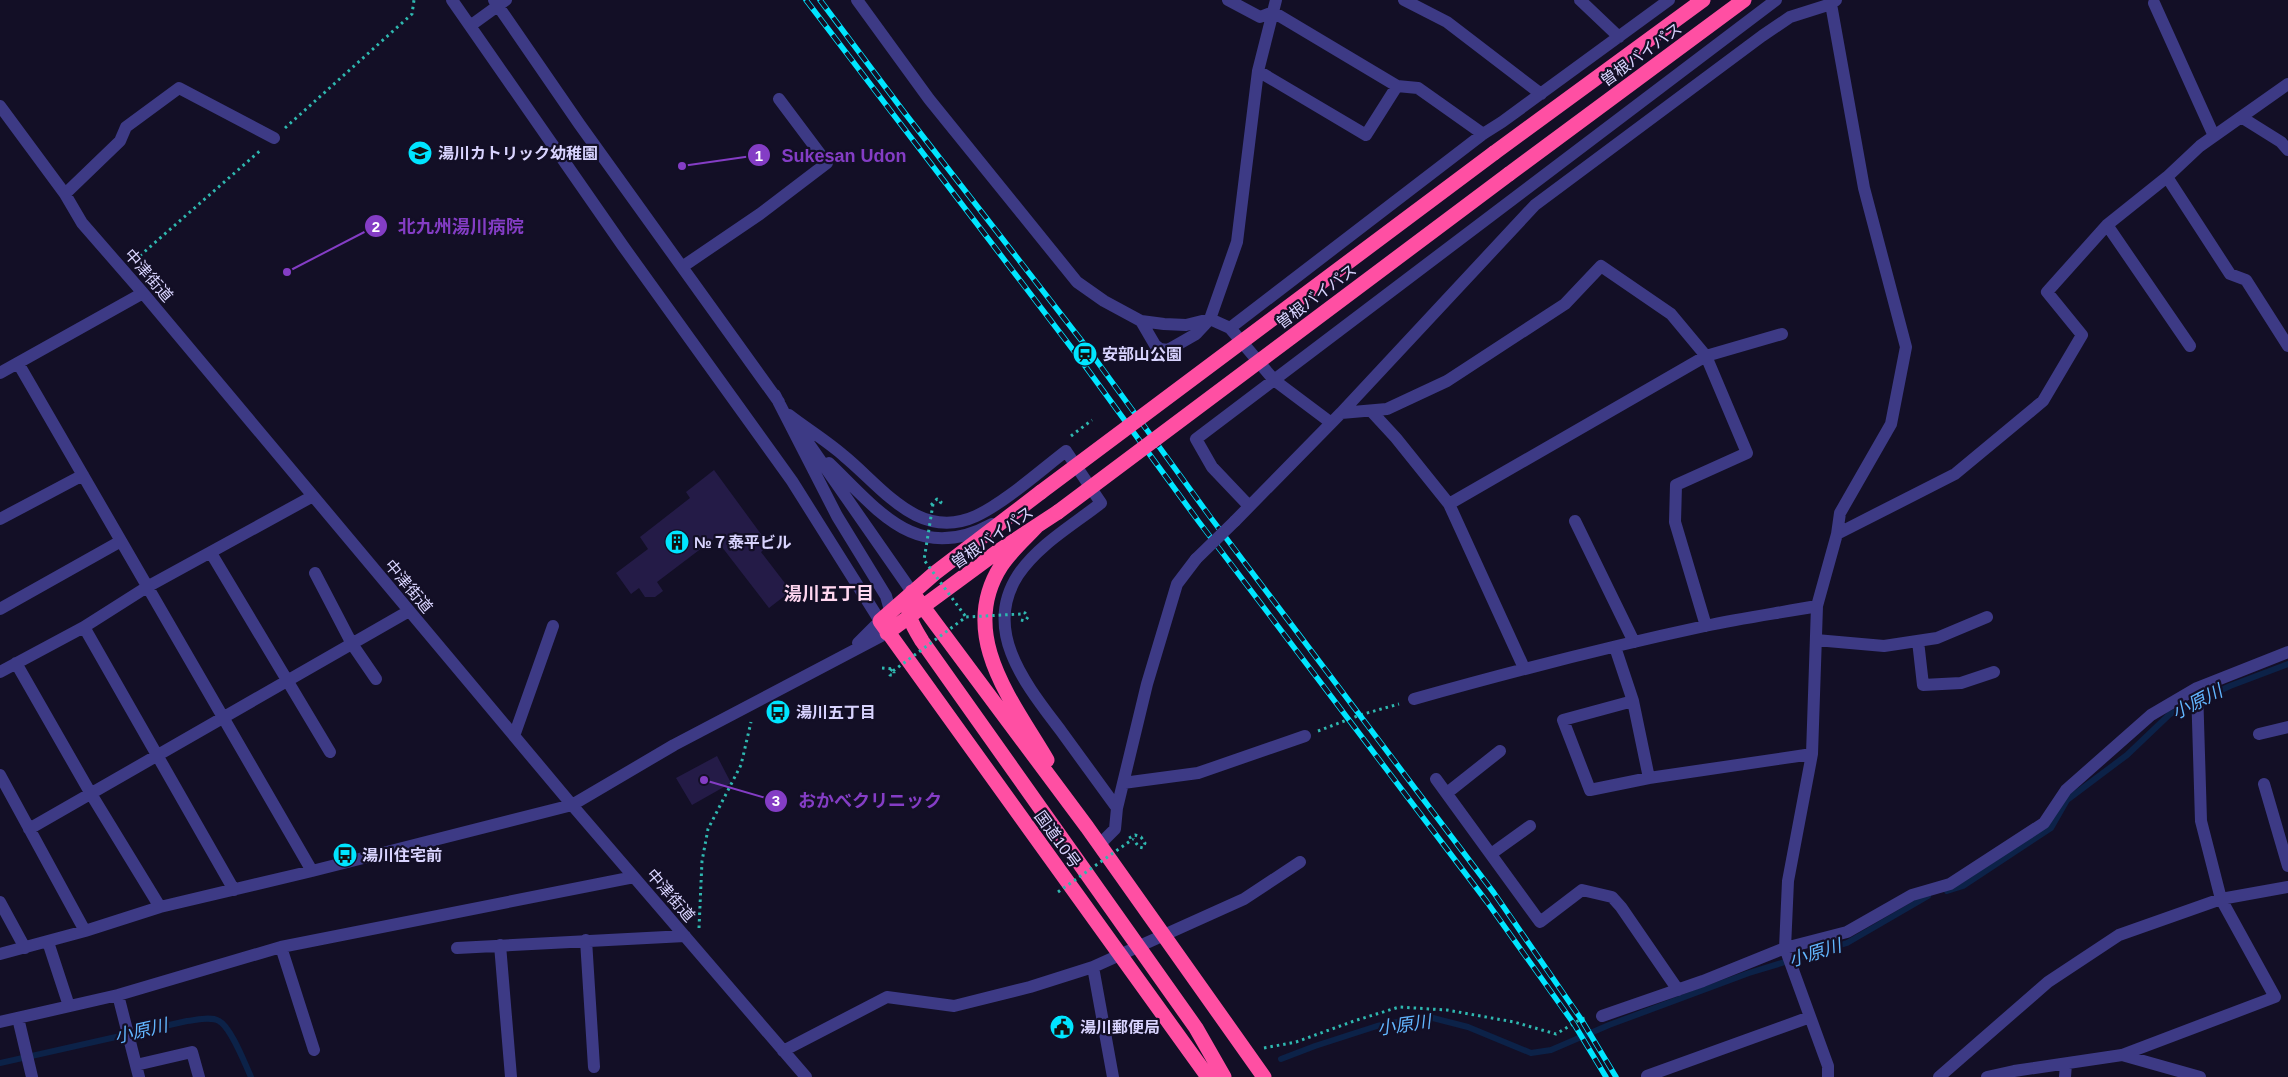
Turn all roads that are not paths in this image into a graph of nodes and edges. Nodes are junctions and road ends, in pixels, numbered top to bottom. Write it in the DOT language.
graph roads {
  1 [pos="452,0"];
  2 [pos="857,0"];
  3 [pos="1228,0"];
  4 [pos="1404,0"];
  5 [pos="1580,0"];
  6 [pos="1670,0"];
  7 [pos="1703,0"];
  8 [pos="1744,0"];
  9 [pos="1776,0"];
  10 [pos="500,2"];
  11 [pos="1834,2"];
  12 [pos="2154,4"];
  13 [pos="1274,6"];
  14 [pos="470,26"];
  15 [pos="1619,37"];
  16 [pos="1258,71"];
  17 [pos="2288,84"];
  18 [pos="1397,86"];
  19 [pos="1540,94"];
  20 [pos="779,98"];
  21 [pos="0,106"];
  22 [pos="2241,117"];
  23 [pos="1483,134"];
  24 [pos="2214,136"];
  25 [pos="274,138"];
  26 [pos="2288,150"];
  27 [pos="2167,177"];
  28 [pos="65,194"];
  29 [pos="2107,225"];
  30 [pos="682,267"];
  31 [pos="143,293"];
  32 [pos="1140,320"];
  33 [pos="1210,320"];
  34 [pos="1230,328"];
  35 [pos="1782,334"];
  36 [pos="2190,346"];
  37 [pos="2288,346"];
  38 [pos="1706,356"];
  39 [pos="18,363"];
  40 [pos="0,373"];
  41 [pos="1274,380"];
  42 [pos="775,395"];
  43 [pos="1372,412"];
  44 [pos="1341,413"];
  45 [pos="789,415"];
  46 [pos="1330,422"];
  47 [pos="810,446"];
  48 [pos="83,475"];
  49 [pos="313,496"];
  50 [pos="1449,504"];
  51 [pos="1249,506"];
  52 [pos="1020,508"];
  53 [pos="0,519"];
  54 [pos="1575,521"];
  55 [pos="1037,526"];
  56 [pos="1837,534"];
  57 [pos="121,541"];
  58 [pos="211,553"];
  59 [pos="315,573"];
  60 [pos="147,587"];
  61 [pos="912,592"];
  62 [pos="1817,606"];
  63 [pos="922,608"];
  64 [pos="0,609"];
  65 [pos="409,611"];
  66 [pos="909,618"];
  67 [pos="1987,618"];
  68 [pos="886,621"];
  69 [pos="553,626"];
  70 [pos="1706,626"];
  71 [pos="84,627"];
  72 [pos="1816,640"];
  73 [pos="1918,641"];
  74 [pos="1634,642"];
  75 [pos="352,644"];
  76 [pos="1614,647"];
  77 [pos="2288,652"];
  78 [pos="16,663"];
  79 [pos="1524,668"];
  80 [pos="0,672"];
  81 [pos="1994,672"];
  82 [pos="376,679"];
  83 [pos="287,682"];
  84 [pos="2197,688"];
  85 [pos="1414,699"];
  86 [pos="1634,701"];
  87 [pos="223,718"];
  88 [pos="2288,727"];
  89 [pos="2259,734"];
  90 [pos="514,736"];
  91 [pos="1305,736"];
  92 [pos="1500,751"];
  93 [pos="330,752"];
  94 [pos="1812,754"];
  95 [pos="158,755"];
  96 [pos="0,775"];
  97 [pos="1436,778"];
  98 [pos="1649,778"];
  99 [pos="1123,783"];
  100 [pos="2264,784"];
  101 [pos="1447,793"];
  102 [pos="91,794"];
  103 [pos="572,805"];
  104 [pos="1117,808"];
  105 [pos="1530,826"];
  106 [pos="1087,827"];
  107 [pos="29,829"];
  108 [pos="1100,845"];
  109 [pos="1491,854"];
  110 [pos="1300,862"];
  111 [pos="2288,866"];
  112 [pos="312,871"];
  113 [pos="634,877"];
  114 [pos="2288,887"];
  115 [pos="234,890"];
  116 [pos="2221,899"];
  117 [pos="0,902"];
  118 [pos="160,907"];
  119 [pos="85,931"];
  120 [pos="685,936"];
  121 [pos="1164,936"];
  122 [pos="586,940"];
  123 [pos="48,942"];
  124 [pos="500,945"];
  125 [pos="281,947"];
  126 [pos="25,948"];
  127 [pos="457,948"];
  128 [pos="1138,948"];
  129 [pos="1785,948"];
  130 [pos="0,954"];
  131 [pos="1120,955"];
  132 [pos="1093,967"];
  133 [pos="1678,990"];
  134 [pos="118,995"];
  135 [pos="68,1006"];
  136 [pos="1602,1016"];
  137 [pos="1810,1017"];
  138 [pos="18,1018"];
  139 [pos="0,1022"];
  140 [pos="314,1050"];
  141 [pos="783,1050"];
  142 [pos="2122,1055"];
  143 [pos="2066,1064"];
  144 [pos="594,1067"];
  145 [pos="138,1071"];
  146 [pos="1647,1076"];
  147 [pos="32,1077"];
  148 [pos="199,1077"];
  149 [pos="511,1077"];
  150 [pos="806,1077"];
  151 [pos="1113,1077"];
  152 [pos="1208,1077"];
  153 [pos="1224,1077"];
  154 [pos="1264,1077"];
  155 [pos="1828,1077"];
  156 [pos="1939,1077"];
  157 [pos="1987,1077"];
  158 [pos="2065,1077"];
  159 [pos="2200,1077"];
  1 -- 14 [label="street"];
  2 -- 32 [label="street"];
  3 -- 13 [label="street"];
  4 -- 19 [label="street"];
  5 -- 15 [label="street"];
  6 -- 15 [label="street"];
  7 -- 52 [label="highway, 曽根バイパス, bridge"];
  8 -- 55 [label="highway, 曽根バイパス, bridge"];
  9 -- 41 [label="street"];
  10 -- 14 [label="street"];
  10 -- 30 [label="street"];
  11 -- 44 [label="street"];
  11 -- 56 [label="street"];
  12 -- 24 [label="street"];
  13 -- 16 [label="street"];
  13 -- 18 [label="street"];
  14 -- 68 [label="street"];
  15 -- 19 [label="street"];
  16 -- 18 [label="street"];
  16 -- 33 [label="street"];
  17 -- 22 [label="street"];
  18 -- 23 [label="street"];
  19 -- 23 [label="street"];
  20 -- 30 [label="street"];
  21 -- 28 [label="street, 中津街道"];
  22 -- 24 [label="street"];
  22 -- 26 [label="street"];
  23 -- 34 [label="street"];
  24 -- 27 [label="street"];
  25 -- 28 [label="street"];
  27 -- 29 [label="street"];
  27 -- 37 [label="street"];
  28 -- 31 [label="street, 中津街道"];
  29 -- 36 [label="street"];
  29 -- 56 [label="street"];
  30 -- 42 [label="street"];
  31 -- 39 [label="street"];
  31 -- 49 [label="street, 中津街道"];
  32 -- 33 [label="street"];
  32 -- 33 [label="street"];
  33 -- 34 [label="street"];
  34 -- 41 [label="street"];
  35 -- 38 [label="street"];
  38 -- 43 [label="street"];
  38 -- 50 [label="street"];
  38 -- 70 [label="street"];
  39 -- 40 [label="street"];
  39 -- 48 [label="street"];
  41 -- 46 [label="street"];
  41 -- 51 [label="street"];
  42 -- 45 [label="street"];
  42 -- 68 [label="street"];
  43 -- 44 [label="street"];
  43 -- 50 [label="street"];
  44 -- 46 [label="street"];
  45 -- 47 [label="street"];
  45 -- 104 [label="street"];
  46 -- 51 [label="street"];
  47 -- 52 [label="street"];
  47 -- 61 [label="street"];
  48 -- 53 [label="street"];
  48 -- 57 [label="street"];
  49 -- 58 [label="street"];
  49 -- 65 [label="street, 中津街道"];
  50 -- 79 [label="street"];
  51 -- 99 [label="street, bridge"];
  52 -- 61 [label="highway, 曽根バイパス"];
  54 -- 74 [label="street"];
  55 -- 63 [label="highway, 曽根バイパス"];
  55 -- 106 [label="highway"];
  56 -- 62 [label="street"];
  57 -- 60 [label="street"];
  57 -- 64 [label="street"];
  58 -- 60 [label="street"];
  58 -- 83 [label="street"];
  59 -- 75 [label="street"];
  60 -- 71 [label="street"];
  60 -- 87 [label="street"];
  61 -- 63 [label="highway"];
  61 -- 66 [label="highway"];
  61 -- 68 [label="highway, 曽根バイパス"];
  62 -- 70 [label="street"];
  62 -- 72 [label="street"];
  63 -- 66 [label="highway, 曽根バイパス"];
  63 -- 106 [label="highway"];
  65 -- 75 [label="street"];
  65 -- 90 [label="street, 中津街道"];
  66 -- 68 [label="highway, 曽根バイパス"];
  66 -- 128 [label="highway, 国道10号"];
  67 -- 73 [label="street"];
  68 -- 103 [label="street"];
  68 -- 131 [label="highway, 国道10号"];
  69 -- 90 [label="street"];
  70 -- 74 [label="street"];
  71 -- 78 [label="street"];
  71 -- 95 [label="street"];
  72 -- 73 [label="street"];
  72 -- 94 [label="street"];
  73 -- 81 [label="street"];
  74 -- 76 [label="street"];
  75 -- 82 [label="street"];
  75 -- 83 [label="street"];
  76 -- 79 [label="street"];
  76 -- 86 [label="street"];
  77 -- 84 [label="street"];
  78 -- 80 [label="street"];
  78 -- 102 [label="street"];
  79 -- 85 [label="street"];
  83 -- 87 [label="street"];
  83 -- 93 [label="street"];
  84 -- 116 [label="street"];
  84 -- 129 [label="street"];
  86 -- 98 [label="street"];
  86 -- 98 [label="street"];
  87 -- 95 [label="street"];
  87 -- 112 [label="street"];
  88 -- 89 [label="street"];
  90 -- 103 [label="street, 中津街道"];
  91 -- 99 [label="street"];
  92 -- 101 [label="street"];
  94 -- 98 [label="street"];
  94 -- 129 [label="street"];
  95 -- 102 [label="street"];
  95 -- 115 [label="street"];
  96 -- 107 [label="street"];
  97 -- 101 [label="street"];
  99 -- 104 [label="street"];
  100 -- 111 [label="street"];
  101 -- 109 [label="street"];
  102 -- 107 [label="street"];
  102 -- 118 [label="street"];
  103 -- 112 [label="street"];
  103 -- 113 [label="street, 中津街道"];
  104 -- 108 [label="street"];
  105 -- 109 [label="street"];
  106 -- 108 [label="highway, 国道10号"];
  107 -- 119 [label="street"];
  108 -- 121 [label="highway, 国道10号"];
  109 -- 133 [label="street"];
  110 -- 121 [label="street"];
  112 -- 115 [label="street"];
  113 -- 120 [label="street, 中津街道"];
  113 -- 125 [label="street"];
  114 -- 116 [label="street"];
  115 -- 118 [label="street"];
  116 -- 142 [label="street"];
  116 -- 156 [label="street"];
  117 -- 126 [label="street"];
  118 -- 119 [label="street"];
  119 -- 123 [label="street"];
  120 -- 122 [label="street"];
  120 -- 141 [label="street, 中津街道"];
  121 -- 128 [label="street"];
  121 -- 154 [label="highway, 国道10号"];
  122 -- 124 [label="street"];
  122 -- 144 [label="street"];
  123 -- 126 [label="street"];
  123 -- 135 [label="street"];
  124 -- 127 [label="street"];
  124 -- 149 [label="street"];
  125 -- 134 [label="street"];
  125 -- 140 [label="street"];
  126 -- 130 [label="street"];
  128 -- 131 [label="street"];
  128 -- 153 [label="highway, 国道10号"];
  129 -- 133 [label="street"];
  129 -- 137 [label="street"];
  131 -- 132 [label="street"];
  131 -- 152 [label="highway, 国道10号"];
  132 -- 141 [label="street"];
  132 -- 151 [label="street"];
  133 -- 136 [label="street"];
  134 -- 135 [label="street"];
  134 -- 145 [label="street"];
  135 -- 138 [label="street"];
  137 -- 146 [label="street"];
  137 -- 155 [label="street"];
  138 -- 139 [label="street"];
  138 -- 147 [label="street"];
  141 -- 150 [label="street, 中津街道"];
  142 -- 143 [label="street"];
  142 -- 159 [label="street"];
  143 -- 157 [label="street"];
  143 -- 158 [label="street"];
  145 -- 148 [label="street"];
}
